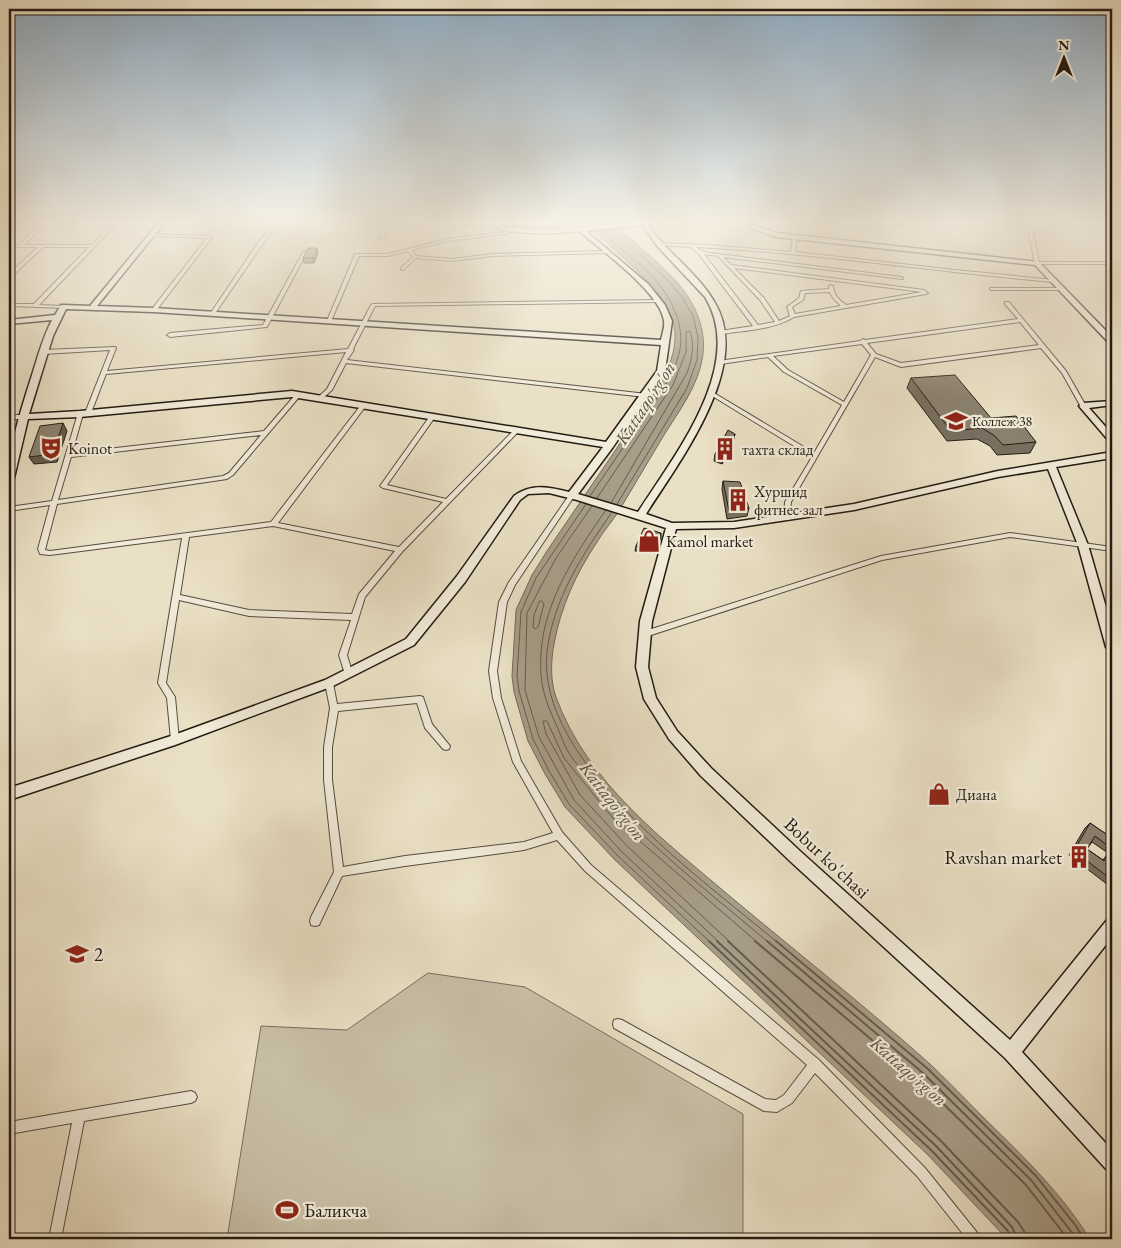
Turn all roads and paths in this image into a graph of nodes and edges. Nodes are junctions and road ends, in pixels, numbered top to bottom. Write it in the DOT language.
graph roads {
  1 [pos="60,280"];
  2 [pos="114,280"];
  3 [pos="177,280"];
  4 [pos="235,280"];
  5 [pos="289,280"];
  6 [pos="346,280"];
  7 [pos="640,280"];
  8 [pos="693,280"];
  9 [pos="722,280"];
  10 [pos="744,280"];
  11 [pos="834,280"];
  12 [pos="843,280"];
  13 [pos="1020,280"];
  14 [pos="1045,280"];
  15 [pos="1054,281"];
  16 [pos="992,289"];
  17 [pos="1028,289"];
  18 [pos="1062,289"];
  19 [pos="831,290"];
  20 [pos="658,301"];
  21 [pos="1007,303"];
  22 [pos="9,305"];
  23 [pos="35,306"];
  24 [pos="64,307"];
  25 [pos="845,307"];
  26 [pos="92,308"];
  27 [pos="154,310"];
  28 [pos="212,314"];
  29 [pos="793,316"];
  30 [pos="57,317"];
  31 [pos="268,318"];
  32 [pos="1021,320"];
  33 [pos="329,321"];
  34 [pos="9,322"];
  35 [pos="363,323"];
  36 [pos="778,324"];
  37 [pos="757,326"];
  38 [pos="722,332"];
  39 [pos="170,335"];
  40 [pos="863,341"];
  41 [pos="1112,341"];
  42 [pos="665,343"];
  43 [pos="1042,346"];
  44 [pos="351,350"];
  45 [pos="44,352"];
  46 [pos="874,355"];
  47 [pos="770,356"];
  48 [pos="345,361"];
  49 [pos="721,362"];
  50 [pos="104,373"];
  51 [pos="298,394"];
  52 [pos="712,394"];
  53 [pos="646,395"];
  54 [pos="320,398"];
  55 [pos="1112,403"];
  56 [pos="845,405"];
  57 [pos="363,406"];
  58 [pos="1083,406"];
  59 [pos="84,414"];
  60 [pos="23,417"];
  61 [pos="432,417"];
  62 [pos="9,418"];
  63 [pos="516,431"];
  64 [pos="266,433"];
  65 [pos="1112,439"];
  66 [pos="610,445"];
  67 [pos="68,455"];
  68 [pos="1112,455"];
  69 [pos="815,456"];
  70 [pos="1051,465"];
  71 [pos="9,478"];
  72 [pos="575,496"];
  73 [pos="55,501"];
  74 [pos="448,502"];
  75 [pos="9,509"];
  76 [pos="640,516"];
  77 [pos="787,518"];
  78 [pos="273,524"];
  79 [pos="672,526"];
  80 [pos="186,536"];
  81 [pos="1083,545"];
  82 [pos="1112,549"];
  83 [pos="400,550"];
  84 [pos="176,597"];
  85 [pos="355,617"];
  86 [pos="645,634"];
  87 [pos="1112,647"];
  88 [pos="348,672"];
  89 [pos="329,683"];
  90 [pos="334,708"];
  91 [pos="175,740"];
  92 [pos="446,746"];
  93 [pos="9,794"];
  94 [pos="559,835"];
  95 [pos="339,872"];
  96 [pos="314,922"];
  97 [pos="1112,924"];
  98 [pos="618,1024"];
  99 [pos="1011,1052"];
  100 [pos="815,1064"];
  101 [pos="191,1096"];
  102 [pos="78,1116"];
  103 [pos="9,1128"];
  104 [pos="1112,1163"];
  105 [pos="55,1239"];
  106 [pos="975,1239"];
  1 -- 23 [label="street"];
  2 -- 26 [label="street"];
  3 -- 27 [label="street"];
  4 -- 28 [label="street"];
  5 -- 31 [label="street"];
  6 -- 33 [label="street"];
  7 -- 20 [label="street"];
  8 -- 38 [label="street"];
  9 -- 37 [label="street"];
  10 -- 36 [label="street"];
  11 -- 19 [label="street"];
  12 -- 25 [label="street"];
  13 -- 17 [label="street"];
  14 -- 15 [label="street"];
  15 -- 18 [label="street"];
  16 -- 17 [label="street"];
  17 -- 18 [label="street"];
  18 -- 41 [label="street"];
  19 -- 25 [label="street"];
  19 -- 29 [label="street"];
  20 -- 35 [label="street"];
  20 -- 42 [label="street"];
  21 -- 32 [label="street"];
  22 -- 23 [label="street"];
  23 -- 24 [label="street"];
  24 -- 26 [label="street"];
  24 -- 30 [label="street"];
  25 -- 29 [label="street"];
  26 -- 27 [label="street"];
  27 -- 28 [label="street"];
  28 -- 31 [label="street"];
  29 -- 36 [label="street"];
  30 -- 34 [label="street"];
  30 -- 45 [label="street"];
  31 -- 33 [label="street"];
  31 -- 39 [label="street"];
  32 -- 40 [label="street"];
  32 -- 43 [label="street"];
  33 -- 35 [label="street"];
  35 -- 42 [label="street"];
  35 -- 44 [label="street"];
  36 -- 37 [label="street"];
  37 -- 38 [label="street"];
  38 -- 49 [label="street"];
  40 -- 46 [label="street"];
  40 -- 47 [label="street"];
  42 -- 53 [label="street"];
  43 -- 46 [label="street"];
  43 -- 58 [label="street"];
  44 -- 48 [label="street"];
  44 -- 50 [label="street"];
  45 -- 50 [label="street"];
  45 -- 60 [label="street"];
  46 -- 56 [label="street"];
  47 -- 49 [label="street"];
  47 -- 56 [label="street"];
  48 -- 53 [label="street"];
  48 -- 54 [label="street"];
  49 -- 52 [label="street"];
  50 -- 59 [label="street"];
  51 -- 54 [label="street"];
  51 -- 59 [label="street"];
  51 -- 64 [label="street"];
  52 -- 69 [label="street"];
  52 -- 76 [label="street"];
  53 -- 66 [label="street"];
  54 -- 57 [label="street"];
  55 -- 58 [label="street"];
  56 -- 69 [label="street"];
  57 -- 61 [label="street"];
  57 -- 78 [label="street"];
  58 -- 65 [label="street"];
  59 -- 60 [label="street"];
  59 -- 67 [label="street"];
  60 -- 62 [label="street"];
  60 -- 71 [label="street"];
  61 -- 63 [label="street"];
  61 -- 74 [label="street"];
  63 -- 66 [label="street"];
  63 -- 74 [label="street"];
  64 -- 67 [label="street"];
  64 -- 73 [label="street"];
  66 -- 72 [label="street"];
  67 -- 73 [label="street"];
  68 -- 70 [label="street"];
  69 -- 77 [label="street"];
  70 -- 77 [label="street"];
  70 -- 81 [label="street"];
  72 -- 76 [label="street"];
  72 -- 88 [label="street"];
  72 -- 94 [label="street"];
  73 -- 75 [label="street"];
  73 -- 80 [label="street"];
  74 -- 83 [label="street"];
  76 -- 79 [label="street"];
  77 -- 79 [label="street"];
  78 -- 80 [label="street"];
  78 -- 83 [label="street"];
  79 -- 86 [label="street, Bobur ko'chasi"];
  80 -- 84 [label="street"];
  81 -- 82 [label="street"];
  81 -- 86 [label="street"];
  81 -- 87 [label="street"];
  83 -- 85 [label="street"];
  84 -- 85 [label="street"];
  84 -- 91 [label="street"];
  85 -- 88 [label="street"];
  86 -- 99 [label="street, Bobur ko'chasi"];
  88 -- 89 [label="street"];
  89 -- 90 [label="street"];
  89 -- 91 [label="street"];
  90 -- 92 [label="street"];
  90 -- 95 [label="street"];
  91 -- 93 [label="street"];
  94 -- 95 [label="street"];
  94 -- 100 [label="street"];
  95 -- 96 [label="street"];
  97 -- 99 [label="street"];
  98 -- 100 [label="street"];
  99 -- 104 [label="street, Bobur ko'chasi"];
  100 -- 106 [label="street"];
  101 -- 102 [label="street"];
  102 -- 103 [label="street"];
  102 -- 105 [label="street"];
}
